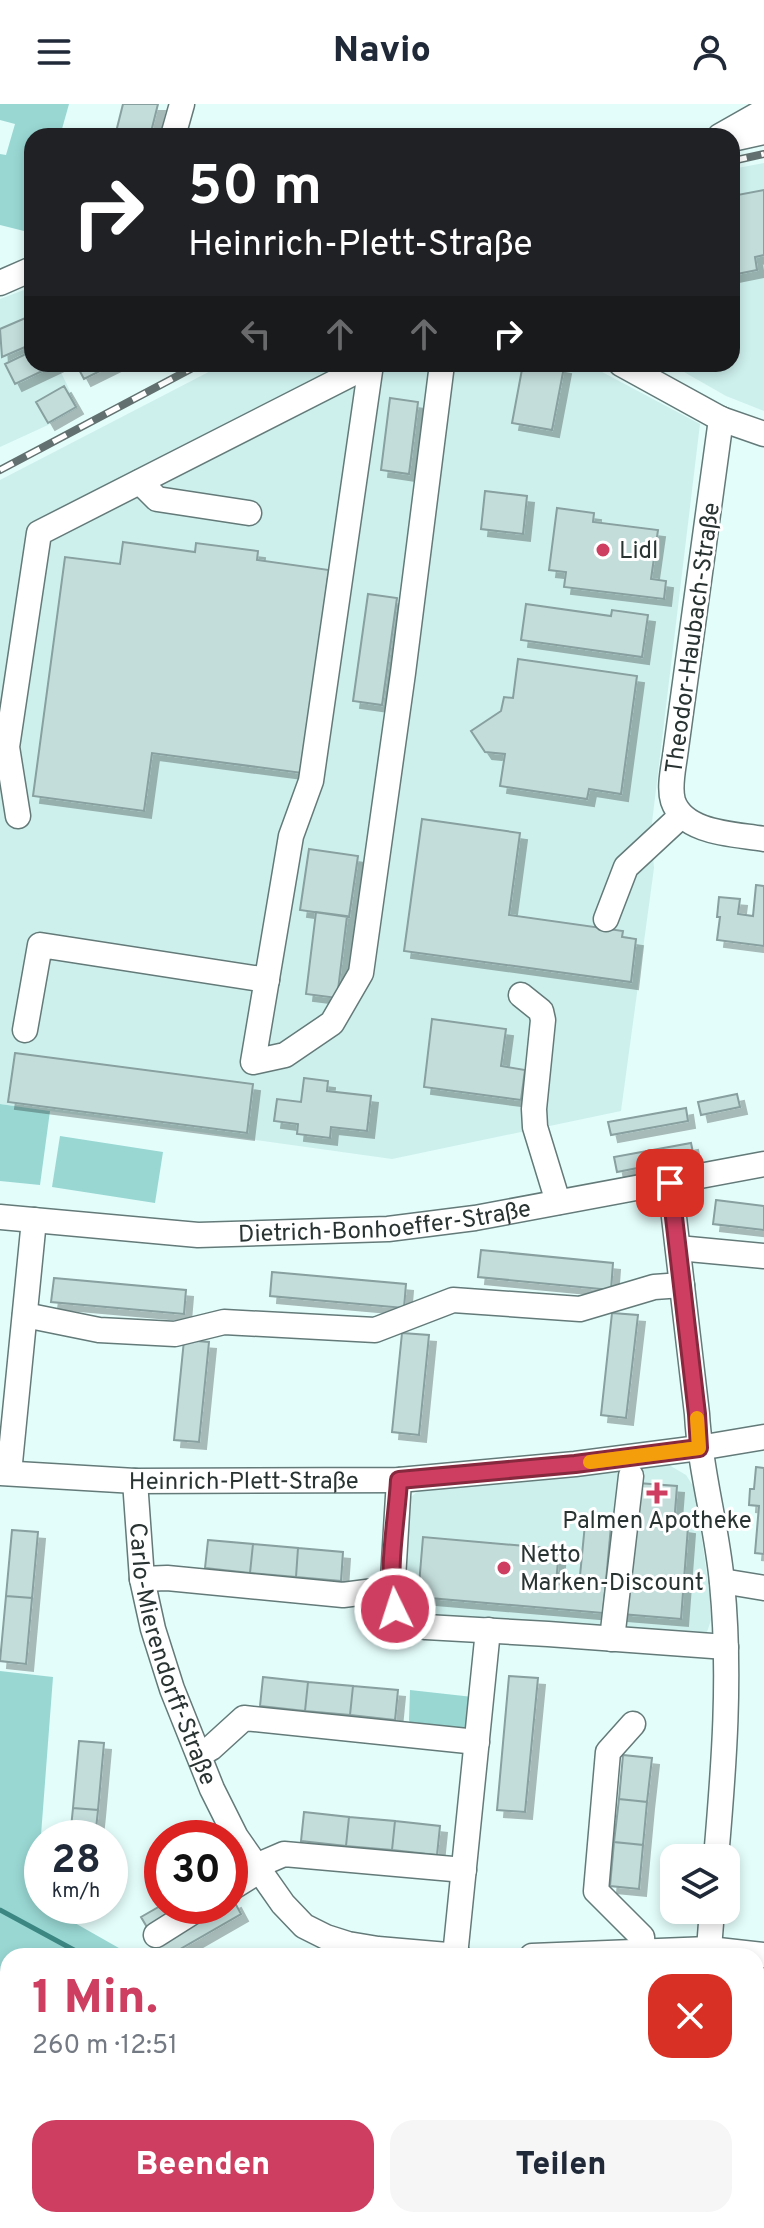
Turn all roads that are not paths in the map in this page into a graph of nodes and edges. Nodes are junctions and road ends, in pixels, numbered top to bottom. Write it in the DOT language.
graph roads {
  1 [pos="182,104"];
  2 [pos="764,111"];
  3 [pos="175,128"];
  4 [pos="734,128"];
  5 [pos="764,132"];
  6 [pos="740,137"];
  7 [pos="24,272"];
  8 [pos="0,283"];
  9 [pos="355,372"];
  10 [pos="370,372"];
  11 [pos="441,372"];
  12 [pos="636,372"];
  13 [pos="721,419"];
  14 [pos="764,434"];
  15 [pos="140,482"];
  16 [pos="249,513"];
  17 [pos="18,816"];
  18 [pos="681,816"];
  19 [pos="764,839"];
  20 [pos="606,919"];
  21 [pos="267,980"];
  22 [pos="521,995"];
  23 [pos="25,1030"];
  24 [pos="764,1164"];
  25 [pos="670,1183"];
  26 [pos="558,1202"];
  27 [pos="0,1217"];
  28 [pos="34,1220"];
  29 [pos="678,1248"];
  30 [pos="764,1256"];
  31 [pos="682,1285"];
  32 [pos="25,1315"];
  33 [pos="764,1437"];
  34 [pos="699,1448"];
  35 [pos="4,1473"];
  36 [pos="631,1476"];
  37 [pos="399,1480"];
  38 [pos="135,1481"];
  39 [pos="142,1579"];
  40 [pos="722,1581"];
  41 [pos="764,1588"];
  42 [pos="392,1591"];
  43 [pos="488,1630"];
  44 [pos="612,1639"];
  45 [pos="726,1647"];
  46 [pos="633,1724"];
  47 [pos="477,1742"];
  48 [pos="199,1755"];
  49 [pos="717,1844"];
  50 [pos="258,1868"];
  51 [pos="464,1870"];
  52 [pos="248,1876"];
  53 [pos="173,1924"];
  54 [pos="711,1924"];
  55 [pos="156,1935"];
  56 [pos="372,1948"];
  57 [pos="458,1948"];
  58 [pos="643,1948"];
  59 [pos="709,1948"];
  1 -- 3 [label="street"];
  2 -- 4 [label="street"];
  5 -- 6 [label="street"];
  7 -- 8 [label="street"];
  9 -- 15 [label="street"];
  10 -- 21 [label="street"];
  11 -- 21 [label="street"];
  12 -- 13 [label="street"];
  13 -- 14 [label="street"];
  13 -- 18 [label="street, Theodor-Haubach-Straße"];
  15 -- 16 [label="street"];
  15 -- 17 [label="street"];
  18 -- 19 [label="street"];
  18 -- 20 [label="street"];
  21 -- 23 [label="street"];
  22 -- 26 [label="street"];
  24 -- 25 [label="street, Dietrich-Bonhoeffer-Straße"];
  25 -- 26 [label="street, Dietrich-Bonhoeffer-Straße"];
  25 -- 29 [label="street"];
  26 -- 28 [label="street, Dietrich-Bonhoeffer-Straße"];
  27 -- 28 [label="street, Dietrich-Bonhoeffer-Straße"];
  28 -- 32 [label="street, Heinrich-Plett-Straße"];
  29 -- 30 [label="street"];
  29 -- 31 [label="street"];
  31 -- 32 [label="street"];
  31 -- 34 [label="street"];
  32 -- 35 [label="street, Heinrich-Plett-Straße"];
  33 -- 34 [label="street, Heinrich-Plett-Straße"];
  34 -- 37 [label="street, Heinrich-Plett-Straße"];
  34 -- 40 [label="street"];
  35 -- 38 [label="street, Heinrich-Plett-Straße"];
  36 -- 44 [label="street"];
  37 -- 38 [label="street, Heinrich-Plett-Straße"];
  37 -- 42 [label="street"];
  38 -- 39 [label="street, Carlo-Mierendorff-Straße"];
  39 -- 42 [label="street"];
  39 -- 48 [label="street, Carlo-Mierendorff-Straße"];
  40 -- 41 [label="street"];
  40 -- 45 [label="street"];
  42 -- 43 [label="street"];
  43 -- 44 [label="street"];
  43 -- 47 [label="street"];
  44 -- 45 [label="street"];
  45 -- 49 [label="street"];
  46 -- 58 [label="street"];
  47 -- 48 [label="street"];
  47 -- 51 [label="street"];
  48 -- 50 [label="street, Carlo-Mierendorff-Straße"];
  50 -- 51 [label="street"];
  50 -- 52 [label="street"];
  50 -- 56 [label="street, Carlo-Mierendorff-Straße"];
  51 -- 57 [label="street"];
  53 -- 55 [label="street"];
  54 -- 59 [label="street"];
}
